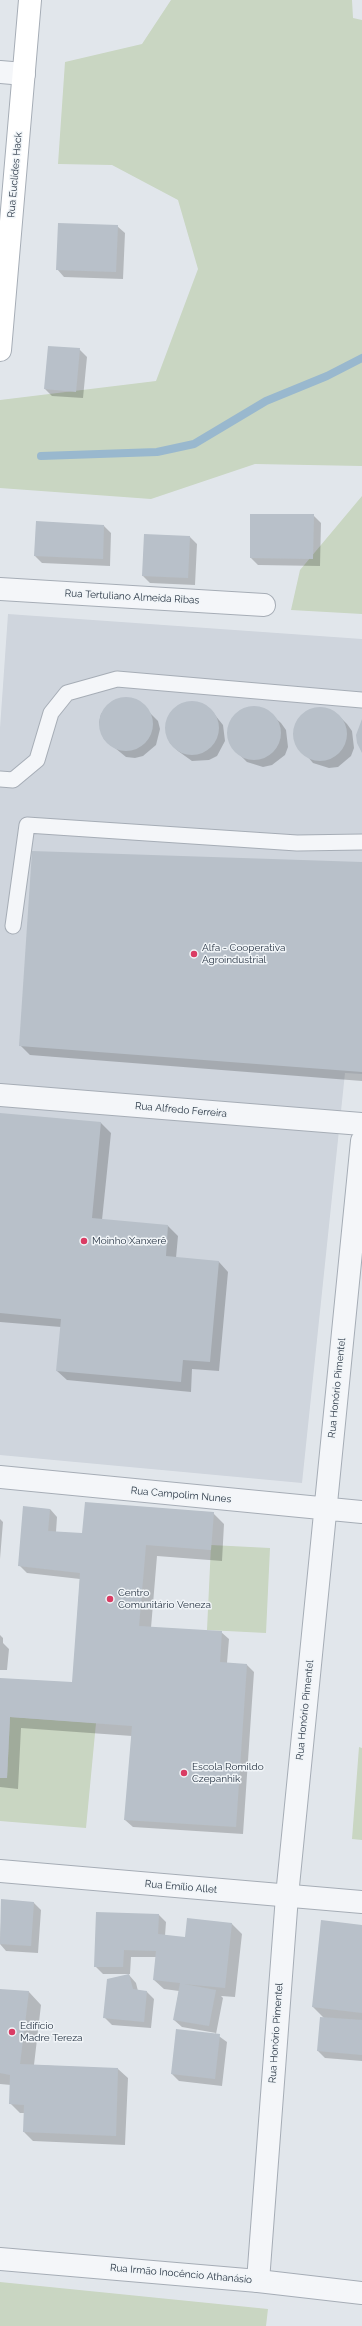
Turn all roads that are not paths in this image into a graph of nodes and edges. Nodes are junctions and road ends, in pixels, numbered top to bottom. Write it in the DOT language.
graph roads {
  1 [pos="30,0"];
  2 [pos="0,72"];
  3 [pos="24,74"];
  4 [pos="0,350"];
  5 [pos="0,589"];
  6 [pos="264,605"];
  7 [pos="362,700"];
  8 [pos="0,779"];
  9 [pos="362,842"];
  10 [pos="14,926"];
  11 [pos="0,1095"];
  12 [pos="362,1124"];
  13 [pos="362,1141"];
  14 [pos="0,1477"];
  15 [pos="325,1508"];
  16 [pos="362,1512"];
  17 [pos="0,1872"];
  18 [pos="286,1896"];
  19 [pos="362,1902"];
  20 [pos="0,2259"];
  21 [pos="258,2281"];
  22 [pos="362,2293"];
  1 -- 3 [label="main road, Rua Euclides Hack"];
  2 -- 3 [label="street"];
  3 -- 4 [label="main road, Rua Euclides Hack"];
  5 -- 6 [label="street, Rua Tertuliano Almeida Ribas"];
  7 -- 8 [label="lane"];
  9 -- 10 [label="lane"];
  11 -- 12 [label="street, Rua Alfredo Ferreira"];
  13 -- 15 [label="street, Rua Honório Pimentel"];
  14 -- 15 [label="street, Rua Campolim Nunes"];
  15 -- 16 [label="street, Rua Campolim Nunes"];
  15 -- 18 [label="street, Rua Honório Pimentel"];
  17 -- 18 [label="street, Rua Emílio Allet"];
  18 -- 19 [label="street, Rua Emílio Allet"];
  18 -- 21 [label="street, Rua Honório Pimentel"];
  20 -- 21 [label="street, Rua Irmão Inocêncio Athanásio"];
  21 -- 22 [label="street, Rua Irmão Inocêncio Athanásio"];
}
